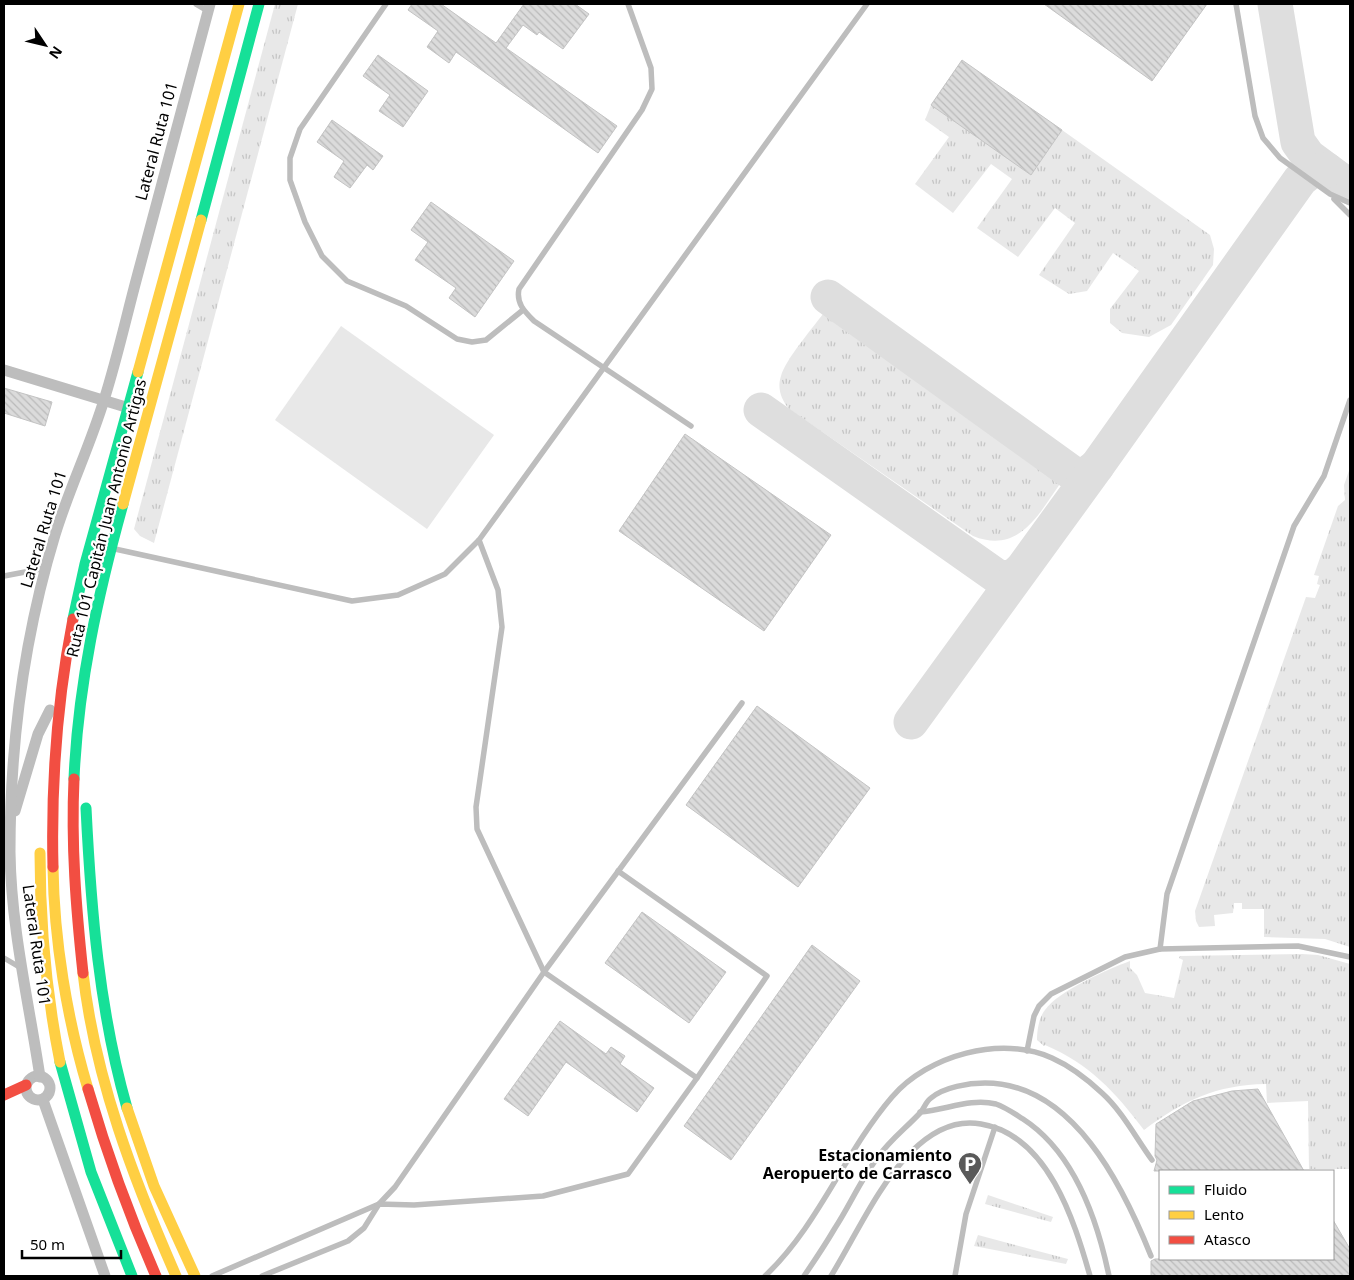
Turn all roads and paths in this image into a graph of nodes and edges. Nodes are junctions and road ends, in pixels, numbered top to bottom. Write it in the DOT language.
graph roads {
  1 [pos="196,4"];
  2 [pos="239,4"];
  3 [pos="259,4"];
  4 [pos="386,4"];
  5 [pos="628,4"];
  6 [pos="867,4"];
  7 [pos="1236,4"];
  8 [pos="209,8"];
  9 [pos="1330,194"];
  10 [pos="1350,203"];
  11 [pos="1350,215"];
  12 [pos="523,310"];
  13 [pos="605,367"];
  14 [pos="4,370"];
  15 [pos="104,400"];
  16 [pos="1350,400"];
  17 [pos="130,408"];
  18 [pos="691,426"];
  19 [pos="479,540"];
  20 [pos="112,548"];
  21 [pos="46,568"];
  22 [pos="4,576"];
  23 [pos="62,683"];
  24 [pos="742,703"];
  25 [pos="50,710"];
  26 [pos="75,762"];
  27 [pos="41,817"];
  28 [pos="7,821"];
  29 [pos="40,844"];
  30 [pos="7,854"];
  31 [pos="618,871"];
  32 [pos="1160,949"];
  33 [pos="1350,957"];
  34 [pos="4,958"];
  35 [pos="21,968"];
  36 [pos="544,972"];
  37 [pos="1027,1051"];
  38 [pos="40,1077"];
  39 [pos="698,1078"];
  40 [pos="26,1089"];
  41 [pos="8,1093"];
  42 [pos="43,1100"];
  43 [pos="920,1112"];
  44 [pos="995,1126"];
  45 [pos="1152,1160"];
  46 [pos="379,1204"];
  47 [pos="1151,1256"];
  48 [pos="105,1276"];
  49 [pos="132,1276"];
  50 [pos="156,1276"];
  51 [pos="176,1276"];
  52 [pos="195,1276"];
  53 [pos="212,1276"];
  54 [pos="262,1276"];
  55 [pos="765,1276"];
  56 [pos="804,1276"];
  57 [pos="831,1276"];
  58 [pos="954,1276"];
  59 [pos="1090,1276"];
  60 [pos="1109,1276"];
  1 -- 8 [label="lane"];
  2 -- 17 [label="main road, Ruta 101 Capitán Juan Antonio Artigas"];
  3 -- 20 [label="main road, Ruta 101 Capitán Juan Antonio Artigas"];
  4 -- 12 [label="lane"];
  5 -- 12 [label="lane"];
  6 -- 13 [label="lane"];
  7 -- 9 [label="lane"];
  8 -- 15 [label="street, Lateral Ruta 101"];
  9 -- 10 [label="lane"];
  9 -- 11 [label="lane"];
  12 -- 13 [label="lane"];
  13 -- 18 [label="lane"];
  13 -- 19 [label="lane"];
  14 -- 15 [label="street"];
  15 -- 17 [label="street"];
  15 -- 21 [label="street, Lateral Ruta 101"];
  16 -- 32 [label="lane"];
  17 -- 23 [label="main road, Ruta 101 Capitán Juan Antonio Artigas"];
  19 -- 20 [label="lane"];
  19 -- 36 [label="lane"];
  20 -- 26 [label="main road, Ruta 101 Capitán Juan Antonio Artigas"];
  21 -- 22 [label="lane"];
  21 -- 28 [label="street, Lateral Ruta 101"];
  23 -- 25 [label="main road"];
  23 -- 50 [label="main road, Ruta 101 Capitán Juan Antonio Artigas"];
  24 -- 31 [label="lane"];
  25 -- 27 [label="main road"];
  25 -- 28 [label="street"];
  26 -- 51 [label="main road, Ruta 101 Capitán Juan Antonio Artigas"];
  26 -- 52 [label="main road"];
  28 -- 30 [label="street, Lateral Ruta 101"];
  29 -- 49 [label="main road"];
  30 -- 35 [label="street, Lateral Ruta 101"];
  31 -- 36 [label="lane"];
  31 -- 39 [label="lane"];
  32 -- 33 [label="lane"];
  32 -- 37 [label="lane"];
  34 -- 35 [label="lane"];
  35 -- 38 [label="street, Lateral Ruta 101"];
  36 -- 39 [label="lane"];
  36 -- 46 [label="lane"];
  37 -- 45 [label="lane"];
  37 -- 55 [label="lane"];
  38 -- 40 [label="street"];
  38 -- 42 [label="street"];
  39 -- 46 [label="lane"];
  40 -- 41 [label="main road"];
  40 -- 42 [label="street"];
  42 -- 48 [label="street"];
  43 -- 47 [label="lane"];
  43 -- 56 [label="lane"];
  43 -- 60 [label="lane"];
  44 -- 57 [label="lane"];
  44 -- 58 [label="lane"];
  44 -- 59 [label="lane"];
  46 -- 53 [label="lane"];
  46 -- 54 [label="lane"];
}
